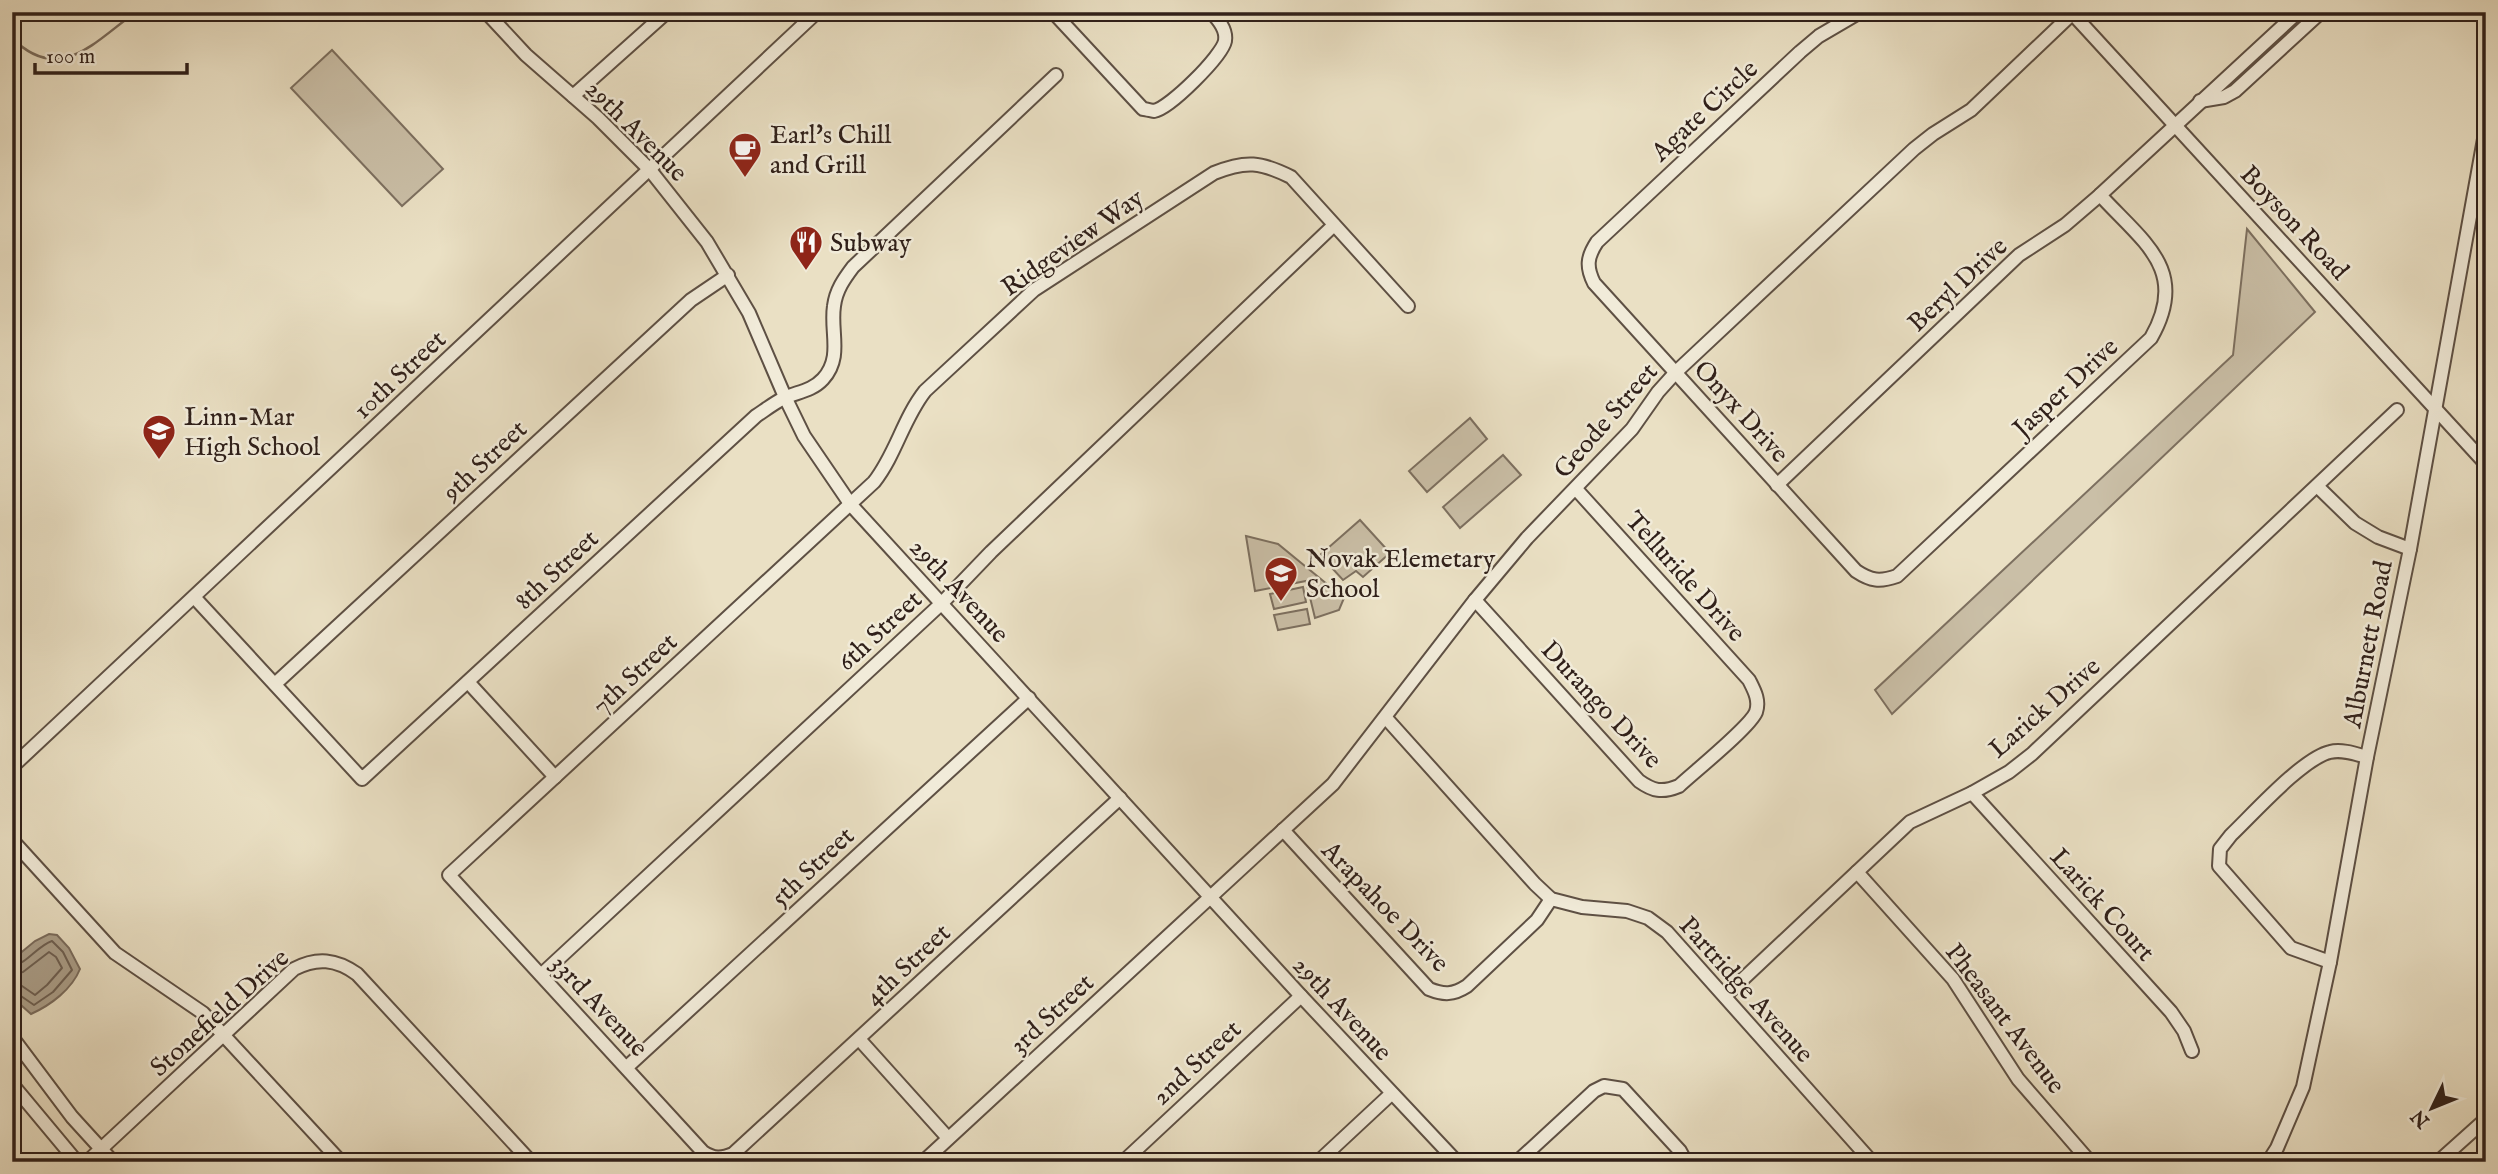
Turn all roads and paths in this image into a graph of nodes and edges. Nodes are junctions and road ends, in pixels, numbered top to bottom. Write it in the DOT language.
graph roads {
  1 [pos="486,12"];
  2 [pos="667,12"];
  3 [pos="817,12"];
  4 [pos="1053,12"];
  5 [pos="1211,12"];
  6 [pos="1860,12"];
  7 [pos="2298,12"];
  8 [pos="2321,12"];
  9 [pos="2073,13"];
  10 [pos="1056,75"];
  11 [pos="573,96"];
  12 [pos="2200,101"];
  13 [pos="2174,124"];
  14 [pos="2486,128"];
  15 [pos="650,170"];
  16 [pos="2100,195"];
  17 [pos="1334,225"];
  18 [pos="1590,253"];
  19 [pos="728,275"];
  20 [pos="1408,306"];
  21 [pos="1676,372"];
  22 [pos="785,397"];
  23 [pos="2436,408"];
  24 [pos="2398,410"];
  25 [pos="2486,464"];
  26 [pos="1777,485"];
  27 [pos="2317,486"];
  28 [pos="1576,489"];
  29 [pos="851,505"];
  30 [pos="2410,549"];
  31 [pos="1884,581"];
  32 [pos="194,597"];
  33 [pos="1475,600"];
  34 [pos="942,603"];
  35 [pos="468,682"];
  36 [pos="275,684"];
  37 [pos="1757,696"];
  38 [pos="1029,698"];
  39 [pos="1385,718"];
  40 [pos="2367,757"];
  41 [pos="12,768"];
  42 [pos="555,777"];
  43 [pos="1972,793"];
  44 [pos="1120,798"];
  45 [pos="1283,830"];
  46 [pos="12,840"];
  47 [pos="1857,872"];
  48 [pos="449,875"];
  49 [pos="1210,897"];
  50 [pos="1551,899"];
  51 [pos="2330,962"];
  52 [pos="541,975"];
  53 [pos="1301,996"];
  54 [pos="1725,996"];
  55 [pos="225,1035"];
  56 [pos="12,1037"];
  57 [pos="859,1040"];
  58 [pos="2192,1051"];
  59 [pos="627,1068"];
  60 [pos="12,1084"];
  61 [pos="1391,1094"];
  62 [pos="2486,1119"];
  63 [pos="948,1138"];
  64 [pos="101,1149"];
  65 [pos="723,1158"];
  66 [pos="76,1162"];
  67 [pos="88,1162"];
  68 [pos="113,1162"];
  69 [pos="341,1162"];
  70 [pos="531,1162"];
  71 [pos="923,1162"];
  72 [pos="1123,1162"];
  73 [pos="1318,1162"];
  74 [pos="1457,1162"];
  75 [pos="1517,1162"];
  76 [pos="1686,1162"];
  77 [pos="1872,1162"];
  78 [pos="2090,1162"];
  79 [pos="2268,1162"];
  80 [pos="2438,1162"];
  1 -- 11 [label="street, 29th Avenue"];
  2 -- 11 [label="street"];
  3 -- 15 [label="street, 10th Street"];
  4 -- 5 [label="street"];
  6 -- 18 [label="street, Agate Circle"];
  7 -- 12 [label="street, Beryl Drive"];
  8 -- 12 [label="street"];
  9 -- 13 [label="street, Boyson Road"];
  9 -- 21 [label="street, Geode Street"];
  10 -- 22 [label="street, 8th Street"];
  11 -- 15 [label="street, 29th Avenue"];
  12 -- 13 [label="street, Beryl Drive"];
  13 -- 16 [label="street, Beryl Drive"];
  13 -- 23 [label="street, Boyson Road"];
  14 -- 23 [label="street, Alburnett Road"];
  15 -- 19 [label="street, 29th Avenue"];
  15 -- 32 [label="street, 10th Street"];
  16 -- 26 [label="street, Beryl Drive"];
  16 -- 31 [label="street, Jasper Drive"];
  17 -- 20 [label="street, Ridgeview Way"];
  17 -- 29 [label="street, Ridgeview Way"];
  17 -- 34 [label="street, 6th Street"];
  18 -- 21 [label="street, Onyx Drive"];
  19 -- 22 [label="street, 29th Avenue"];
  19 -- 36 [label="street, 9th Street"];
  21 -- 26 [label="street, Onyx Drive"];
  21 -- 28 [label="street, Geode Street"];
  22 -- 29 [label="street, 29th Avenue"];
  22 -- 35 [label="street, 8th Street"];
  23 -- 25 [label="street, Boyson Road"];
  23 -- 30 [label="street, Alburnett Road"];
  24 -- 27 [label="street, Larick Drive"];
  26 -- 31 [label="street, Onyx Drive"];
  27 -- 30 [label="street"];
  27 -- 43 [label="street, Larick Drive"];
  28 -- 33 [label="street, Geode Street"];
  28 -- 37 [label="street, Telluride Drive"];
  29 -- 34 [label="street, 29th Avenue"];
  29 -- 42 [label="street, 7th Street"];
  30 -- 40 [label="street, Alburnett Road"];
  32 -- 36 [label="street"];
  32 -- 41 [label="street, 10th Street"];
  33 -- 37 [label="street, Durango Drive"];
  33 -- 39 [label="street, Geode Street"];
  34 -- 38 [label="street, 29th Avenue"];
  34 -- 52 [label="street, 6th Street"];
  35 -- 36 [label="street, 8th Street"];
  35 -- 42 [label="street"];
  38 -- 44 [label="street, 29th Avenue"];
  38 -- 59 [label="street, 5th Street"];
  39 -- 45 [label="street, Geode Street"];
  39 -- 50 [label="street"];
  40 -- 51 [label="street, Alburnett Road"];
  40 -- 51 [label="street"];
  42 -- 48 [label="street, 7th Street"];
  43 -- 47 [label="street, Larick Drive"];
  43 -- 58 [label="street, Larick Court"];
  44 -- 49 [label="street, 29th Avenue"];
  44 -- 57 [label="street, 4th Street"];
  45 -- 49 [label="street, Geode Street"];
  45 -- 50 [label="street, Arapahoe Drive"];
  46 -- 55 [label="street"];
  47 -- 54 [label="street, Larick Drive"];
  47 -- 78 [label="street, Pheasant Avenue"];
  48 -- 52 [label="street, 33rd Avenue"];
  49 -- 53 [label="street, 29th Avenue"];
  49 -- 63 [label="street, 3rd Street"];
  50 -- 54 [label="street, Partridge Avenue"];
  51 -- 79 [label="street, Alburnett Road"];
  52 -- 59 [label="street, 33rd Avenue"];
  53 -- 61 [label="street, 29th Avenue"];
  53 -- 72 [label="street, 2nd Street"];
  54 -- 77 [label="street, Partridge Avenue"];
  55 -- 64 [label="street, Stonefield Drive"];
  55 -- 69 [label="street"];
  55 -- 70 [label="street, Stonefield Drive"];
  56 -- 64 [label="street"];
  57 -- 63 [label="street"];
  57 -- 65 [label="street, 4th Street"];
  59 -- 65 [label="street, 33rd Avenue"];
  60 -- 66 [label="street"];
  61 -- 73 [label="street"];
  61 -- 74 [label="street, 29th Avenue"];
  62 -- 80 [label="street"];
  63 -- 71 [label="street, 3rd Street"];
  64 -- 67 [label="street, Stonefield Drive"];
  64 -- 68 [label="street"];
  75 -- 76 [label="street"];
}
